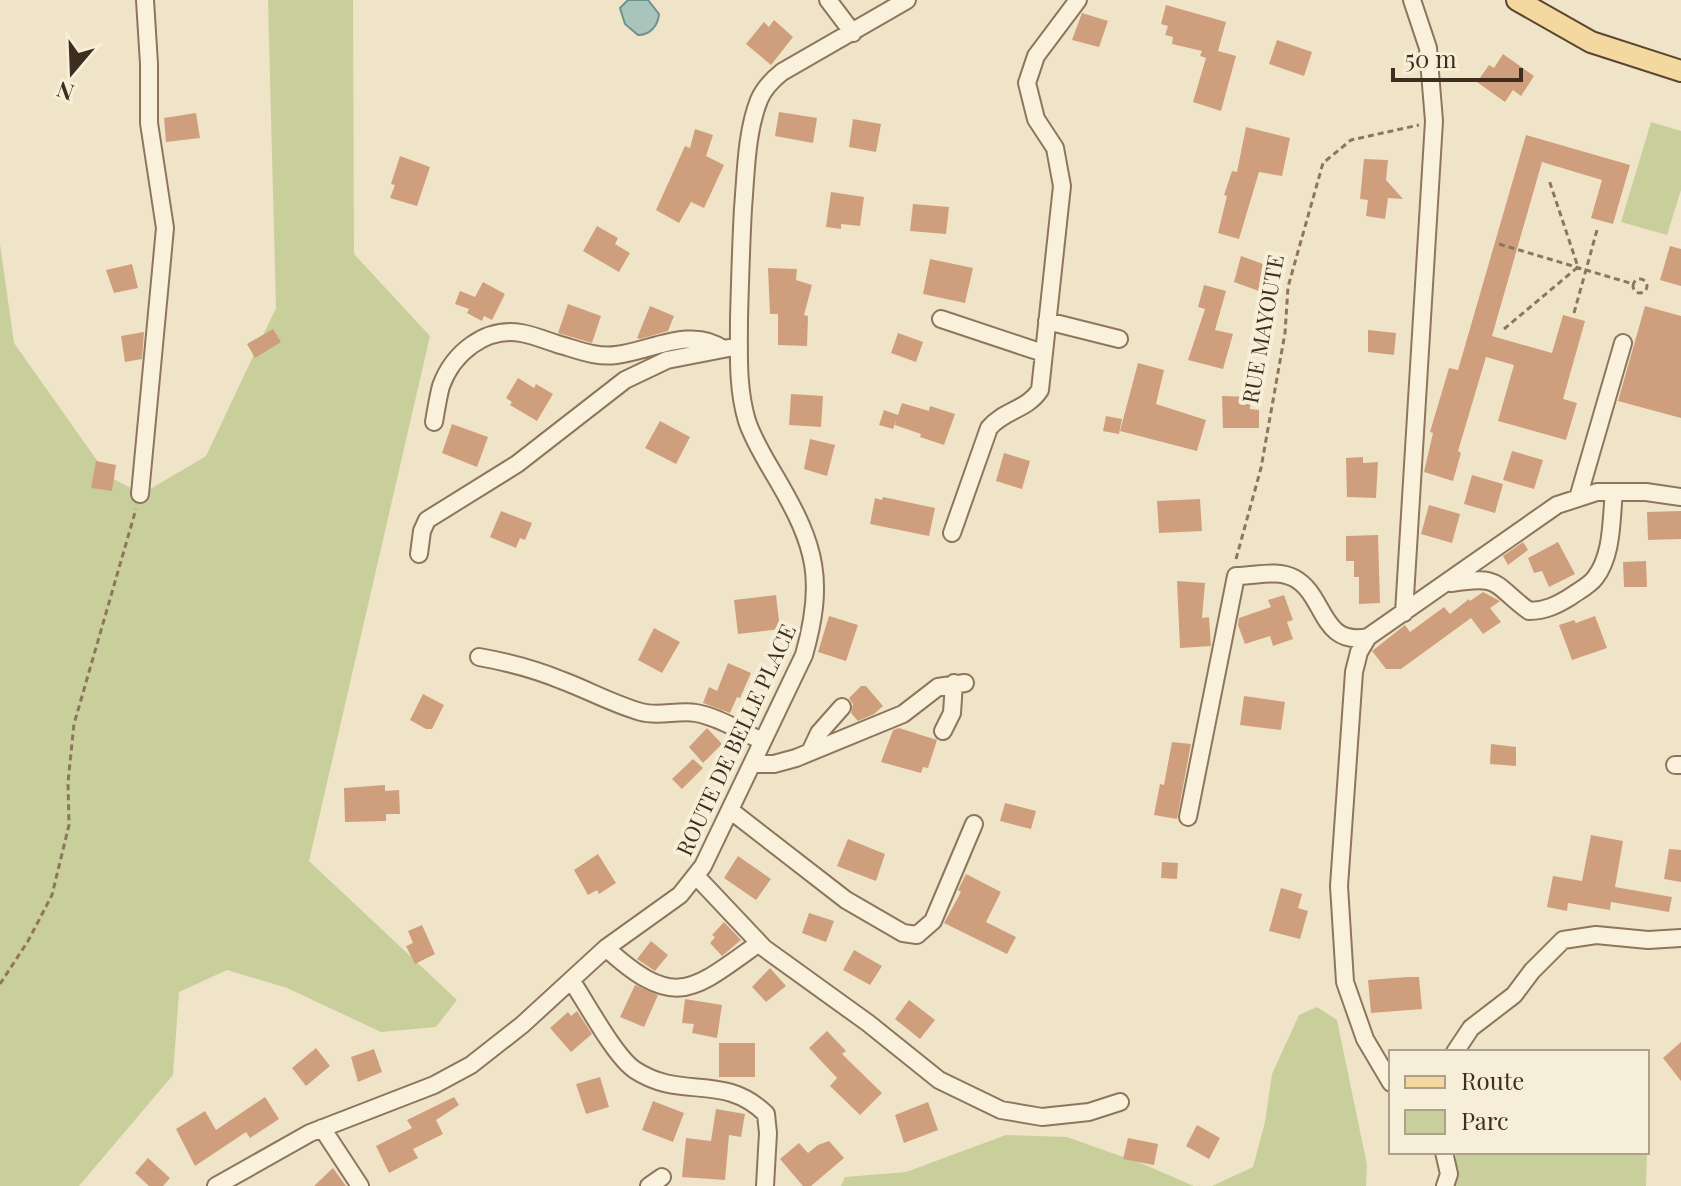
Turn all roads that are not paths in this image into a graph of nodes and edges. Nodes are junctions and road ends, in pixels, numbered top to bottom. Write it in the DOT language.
graph roads {
  1 [pos="145,0"];
  2 [pos="828,0"];
  3 [pos="907,0"];
  4 [pos="1078,0"];
  5 [pos="1412,0"];
  6 [pos="1517,0"];
  7 [pos="853,33"];
  8 [pos="1681,71"];
  9 [pos="941,319"];
  10 [pos="1047,321"];
  11 [pos="1119,339"];
  12 [pos="1623,343"];
  13 [pos="731,348"];
  14 [pos="1043,353"];
  15 [pos="434,422"];
  16 [pos="1614,492"];
  17 [pos="140,494"];
  18 [pos="1681,497"];
  19 [pos="1578,498"];
  20 [pos="952,533"];
  21 [pos="419,554"];
  22 [pos="1446,584"];
  23 [pos="1404,613"];
  24 [pos="1368,637"];
  25 [pos="479,657"];
  26 [pos="842,707"];
  27 [pos="943,731"];
  28 [pos="763,741"];
  29 [pos="810,752"];
  30 [pos="753,764"];
  31 [pos="730,810"];
  32 [pos="1188,817"];
  33 [pos="974,824"];
  34 [pos="697,877"];
  35 [pos="1681,938"];
  36 [pos="759,943"];
  37 [pos="606,948"];
  38 [pos="571,980"];
  39 [pos="1456,1050"];
  40 [pos="1389,1080"];
  41 [pos="1120,1102"];
  42 [pos="322,1128"];
  43 [pos="1444,1154"];
  44 [pos="216,1186"];
  45 [pos="360,1186"];
  46 [pos="765,1186"];
  47 [pos="1445,1186"];
  1 -- 17 [label="street"];
  2 -- 7 [label="street"];
  3 -- 7 [label="street, ROUTE DE BELLE PLACE"];
  4 -- 10 [label="street"];
  5 -- 23 [label="street"];
  6 -- 8 [label="main road"];
  7 -- 13 [label="street, ROUTE DE BELLE PLACE"];
  9 -- 14 [label="street"];
  10 -- 11 [label="street"];
  10 -- 14 [label="street"];
  12 -- 19 [label="street"];
  13 -- 15 [label="street"];
  13 -- 21 [label="street"];
  13 -- 28 [label="street, ROUTE DE BELLE PLACE"];
  14 -- 20 [label="street"];
  16 -- 18 [label="street"];
  16 -- 19 [label="street"];
  16 -- 22 [label="street"];
  19 -- 22 [label="street"];
  22 -- 23 [label="street"];
  23 -- 24 [label="street"];
  24 -- 32 [label="street"];
  24 -- 40 [label="street"];
  25 -- 28 [label="street"];
  26 -- 29 [label="street"];
  27 -- 29 [label="street"];
  28 -- 30 [label="street, ROUTE DE BELLE PLACE"];
  29 -- 30 [label="street"];
  30 -- 31 [label="street, ROUTE DE BELLE PLACE"];
  31 -- 33 [label="street"];
  31 -- 34 [label="street, ROUTE DE BELLE PLACE"];
  34 -- 36 [label="street"];
  34 -- 37 [label="street, ROUTE DE BELLE PLACE"];
  35 -- 39 [label="street"];
  36 -- 37 [label="street"];
  36 -- 41 [label="street"];
  37 -- 38 [label="street, ROUTE DE BELLE PLACE"];
  38 -- 42 [label="street, ROUTE DE BELLE PLACE"];
  38 -- 46 [label="street"];
  42 -- 44 [label="street, ROUTE DE BELLE PLACE"];
  42 -- 45 [label="street"];
  43 -- 47 [label="street"];
}
